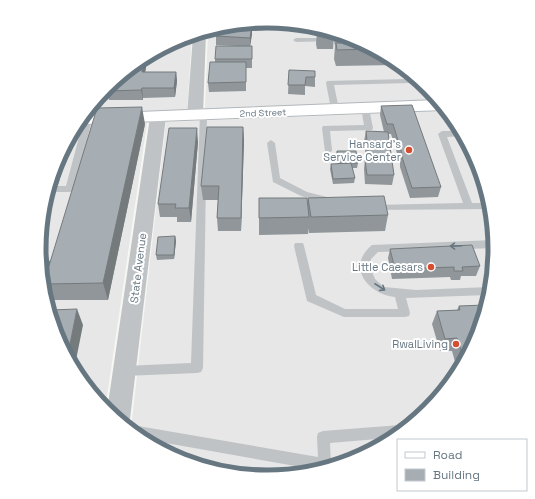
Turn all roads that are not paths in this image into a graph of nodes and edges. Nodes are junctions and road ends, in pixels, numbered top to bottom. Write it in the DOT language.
graph roads {
  1 [pos="200,39"];
  2 [pos="296,40"];
  3 [pos="334,40"];
  4 [pos="407,81"];
  5 [pos="436,105"];
  6 [pos="365,108"];
  7 [pos="335,110"];
  8 [pos="199,115"];
  9 [pos="158,117"];
  10 [pos="89,119"];
  11 [pos="86,122"];
  12 [pos="456,134"];
  13 [pos="271,142"];
  14 [pos="328,150"];
  15 [pos="55,189"];
  16 [pos="341,203"];
  17 [pos="469,206"];
  18 [pos="485,206"];
  19 [pos="363,208"];
  20 [pos="489,244"];
  21 [pos="299,246"];
  22 [pos="485,291"];
  23 [pos="399,294"];
  24 [pos="124,371"];
  25 [pos="119,414"];
  26 [pos="394,431"];
  27 [pos="143,433"];
  28 [pos="325,463"];
  29 [pos="319,465"];
  1 -- 8 [label="street"];
  2 -- 3 [label="lane"];
  4 -- 7 [label="lane"];
  5 -- 6 [label="street, 2nd Street"];
  6 -- 7 [label="street, 2nd Street"];
  6 -- 14 [label="lane"];
  7 -- 8 [label="street, 2nd Street"];
  8 -- 9 [label="street, 2nd Street"];
  8 -- 24 [label="lane"];
  9 -- 10 [label="street, 2nd Street"];
  9 -- 24 [label="street, State Avenue"];
  11 -- 15 [label="lane"];
  12 -- 17 [label="lane"];
  13 -- 16 [label="lane"];
  17 -- 18 [label="lane"];
  17 -- 19 [label="lane"];
  20 -- 23 [label="lane, one-way"];
  21 -- 23 [label="lane"];
  22 -- 23 [label="lane"];
  24 -- 25 [label="street, State Avenue"];
  26 -- 28 [label="lane"];
  27 -- 29 [label="lane"];
}
